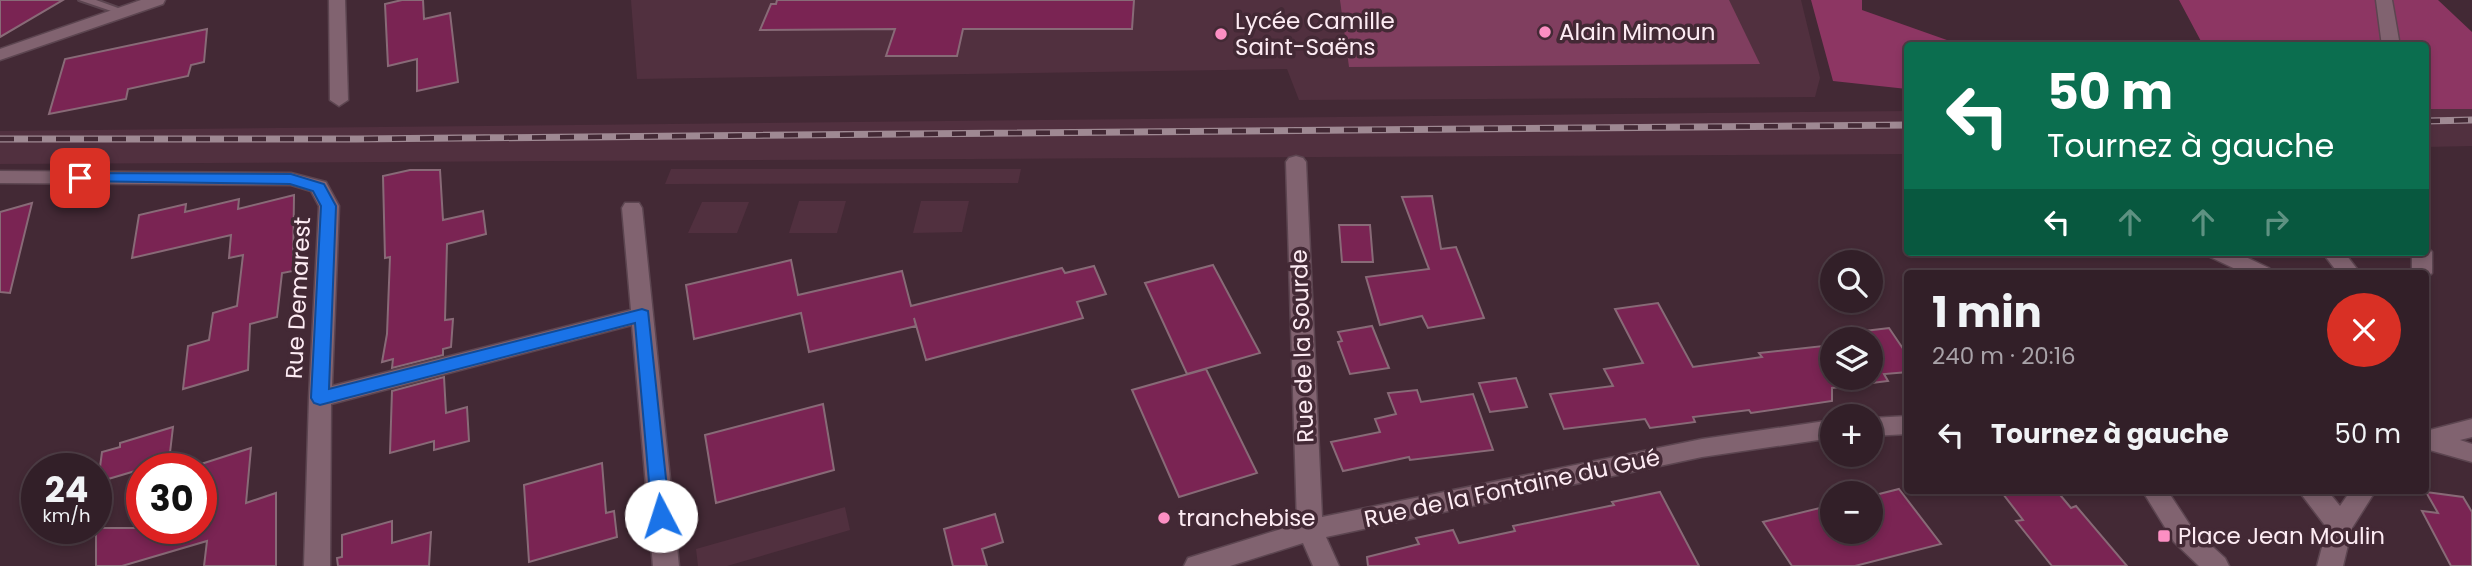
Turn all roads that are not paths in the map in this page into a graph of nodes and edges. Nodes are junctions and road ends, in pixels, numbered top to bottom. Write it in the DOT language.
graph roads {
  1 [pos="85,0"];
  2 [pos="157,0"];
  3 [pos="337,0"];
  4 [pos="2384,0"];
  5 [pos="123,12"];
  6 [pos="2389,42"];
  7 [pos="0,55"];
  8 [pos="340,100"];
  9 [pos="1296,162"];
  10 [pos="0,177"];
  11 [pos="632,208"];
  12 [pos="2226,256"];
  13 [pos="2335,256"];
  14 [pos="2256,270"];
  15 [pos="2347,270"];
  16 [pos="642,315"];
  17 [pos="320,398"];
  18 [pos="1904,425"];
  19 [pos="1883,426"];
  20 [pos="2472,428"];
  21 [pos="1820,431"];
  22 [pos="2429,439"];
  23 [pos="2429,441"];
  24 [pos="2472,453"];
  25 [pos="2157,494"];
  26 [pos="2315,494"];
  27 [pos="2361,494"];
  28 [pos="2340,526"];
  29 [pos="1310,530"];
  30 [pos="2214,565"];
  31 [pos="317,566"];
  32 [pos="666,566"];
  33 [pos="1196,566"];
  34 [pos="1326,566"];
  35 [pos="2330,566"];
  1 -- 5 [label="lane"];
  2 -- 5 [label="street"];
  3 -- 8 [label="street"];
  4 -- 6 [label="street"];
  5 -- 7 [label="street"];
  9 -- 29 [label="street, Rue de la Sourde"];
  10 -- 17 [label="street, Rue Demarest"];
  11 -- 16 [label="street"];
  12 -- 14 [label="street"];
  13 -- 15 [label="street"];
  16 -- 17 [label="street"];
  16 -- 32 [label="street"];
  17 -- 31 [label="street, Rue Demarest"];
  18 -- 19 [label="street"];
  20 -- 22 [label="street"];
  21 -- 29 [label="street, Rue de la Fontaine du Gué"];
  23 -- 24 [label="street"];
  25 -- 30 [label="street"];
  26 -- 28 [label="street"];
  27 -- 28 [label="street"];
  28 -- 35 [label="street"];
  29 -- 33 [label="street, Rue de la Fontaine du Gué"];
  29 -- 34 [label="street"];
}
